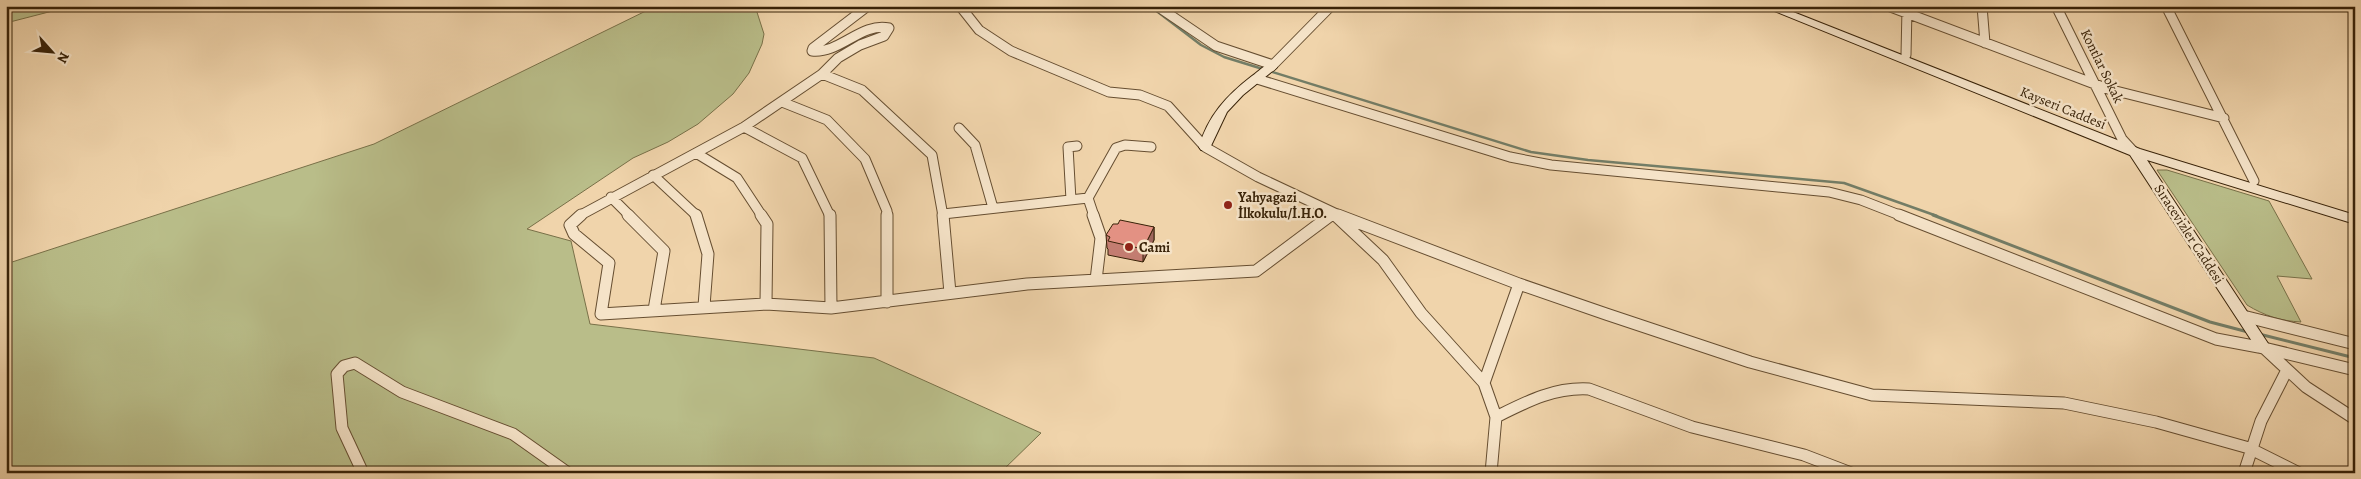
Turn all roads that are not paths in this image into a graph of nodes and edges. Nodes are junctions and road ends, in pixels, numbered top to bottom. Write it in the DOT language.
graph roads {
  1 [pos="868,6"];
  2 [pos="960,6"];
  3 [pos="1157,6"];
  4 [pos="1331,6"];
  5 [pos="1767,6"];
  6 [pos="1786,6"];
  7 [pos="1888,6"];
  8 [pos="1982,6"];
  9 [pos="2056,6"];
  10 [pos="2166,6"];
  11 [pos="1907,10"];
  12 [pos="1985,43"];
  13 [pos="1906,54"];
  14 [pos="1272,66"];
  15 [pos="822,74"];
  16 [pos="1257,79"];
  17 [pos="2095,85"];
  18 [pos="782,102"];
  19 [pos="2224,118"];
  20 [pos="744,127"];
  21 [pos="959,128"];
  22 [pos="2122,139"];
  23 [pos="1077,146"];
  24 [pos="1152,147"];
  25 [pos="1205,147"];
  26 [pos="2135,152"];
  27 [pos="696,153"];
  28 [pos="653,175"];
  29 [pos="2254,181"];
  30 [pos="611,197"];
  31 [pos="1088,198"];
  32 [pos="1071,200"];
  33 [pos="993,208"];
  34 [pos="2355,211"];
  35 [pos="1333,213"];
  36 [pos="943,214"];
  37 [pos="2355,220"];
  38 [pos="1096,280"];
  39 [pos="1519,284"];
  40 [pos="950,293"];
  41 [pos="887,302"];
  42 [pos="766,304"];
  43 [pos="704,306"];
  44 [pos="831,308"];
  45 [pos="654,310"];
  46 [pos="2243,316"];
  47 [pos="2355,344"];
  48 [pos="2264,348"];
  49 [pos="2355,370"];
  50 [pos="2286,372"];
  51 [pos="1484,383"];
  52 [pos="1496,417"];
  53 [pos="2355,419"];
  54 [pos="2249,448"];
  55 [pos="363,473"];
  56 [pos="568,473"];
  57 [pos="1491,473"];
  58 [pos="1851,473"];
  59 [pos="2244,473"];
  60 [pos="2299,473"];
  1 -- 15 [label="street"];
  2 -- 25 [label="street"];
  3 -- 14 [label="street"];
  4 -- 14 [label="street"];
  5 -- 26 [label="main road, Kayseri Caddesi"];
  6 -- 13 [label="main road, Kayseri Caddesi"];
  7 -- 11 [label="street"];
  8 -- 12 [label="street"];
  9 -- 17 [label="street, Kontlar Sokak"];
  10 -- 19 [label="street"];
  11 -- 12 [label="street"];
  11 -- 13 [label="street"];
  12 -- 17 [label="street"];
  13 -- 22 [label="main road, Kayseri Caddesi"];
  14 -- 16 [label="main road"];
  15 -- 18 [label="street"];
  15 -- 36 [label="street"];
  16 -- 25 [label="main road"];
  16 -- 48 [label="street"];
  17 -- 19 [label="street"];
  17 -- 22 [label="street, Kontlar Sokak"];
  18 -- 20 [label="street"];
  18 -- 41 [label="street"];
  19 -- 29 [label="street"];
  20 -- 27 [label="street"];
  20 -- 44 [label="street"];
  21 -- 33 [label="street"];
  22 -- 26 [label="street, Kontlar Sokak"];
  22 -- 29 [label="main road, Kayseri Caddesi"];
  23 -- 32 [label="street"];
  24 -- 31 [label="street"];
  25 -- 35 [label="street"];
  26 -- 37 [label="main road, Kayseri Caddesi"];
  26 -- 46 [label="main road, Sıracevizler Caddesi"];
  27 -- 28 [label="street"];
  27 -- 42 [label="street"];
  28 -- 30 [label="street"];
  28 -- 43 [label="street"];
  29 -- 34 [label="main road, Kayseri Caddesi"];
  30 -- 45 [label="street"];
  30 -- 45 [label="street"];
  31 -- 32 [label="street"];
  31 -- 38 [label="street"];
  32 -- 33 [label="street"];
  33 -- 36 [label="street"];
  35 -- 38 [label="street"];
  35 -- 39 [label="street"];
  35 -- 51 [label="street"];
  36 -- 40 [label="street"];
  38 -- 40 [label="street"];
  39 -- 51 [label="street"];
  39 -- 54 [label="street"];
  40 -- 41 [label="street"];
  41 -- 44 [label="street"];
  42 -- 43 [label="street"];
  42 -- 44 [label="street"];
  43 -- 45 [label="street"];
  46 -- 47 [label="street"];
  46 -- 48 [label="main road, Sıracevizler Caddesi"];
  48 -- 49 [label="street"];
  48 -- 50 [label="street"];
  50 -- 53 [label="street"];
  50 -- 54 [label="street"];
  51 -- 52 [label="street"];
  52 -- 57 [label="street"];
  52 -- 58 [label="street"];
  54 -- 59 [label="street"];
  54 -- 60 [label="street"];
  55 -- 56 [label="street"];
}
